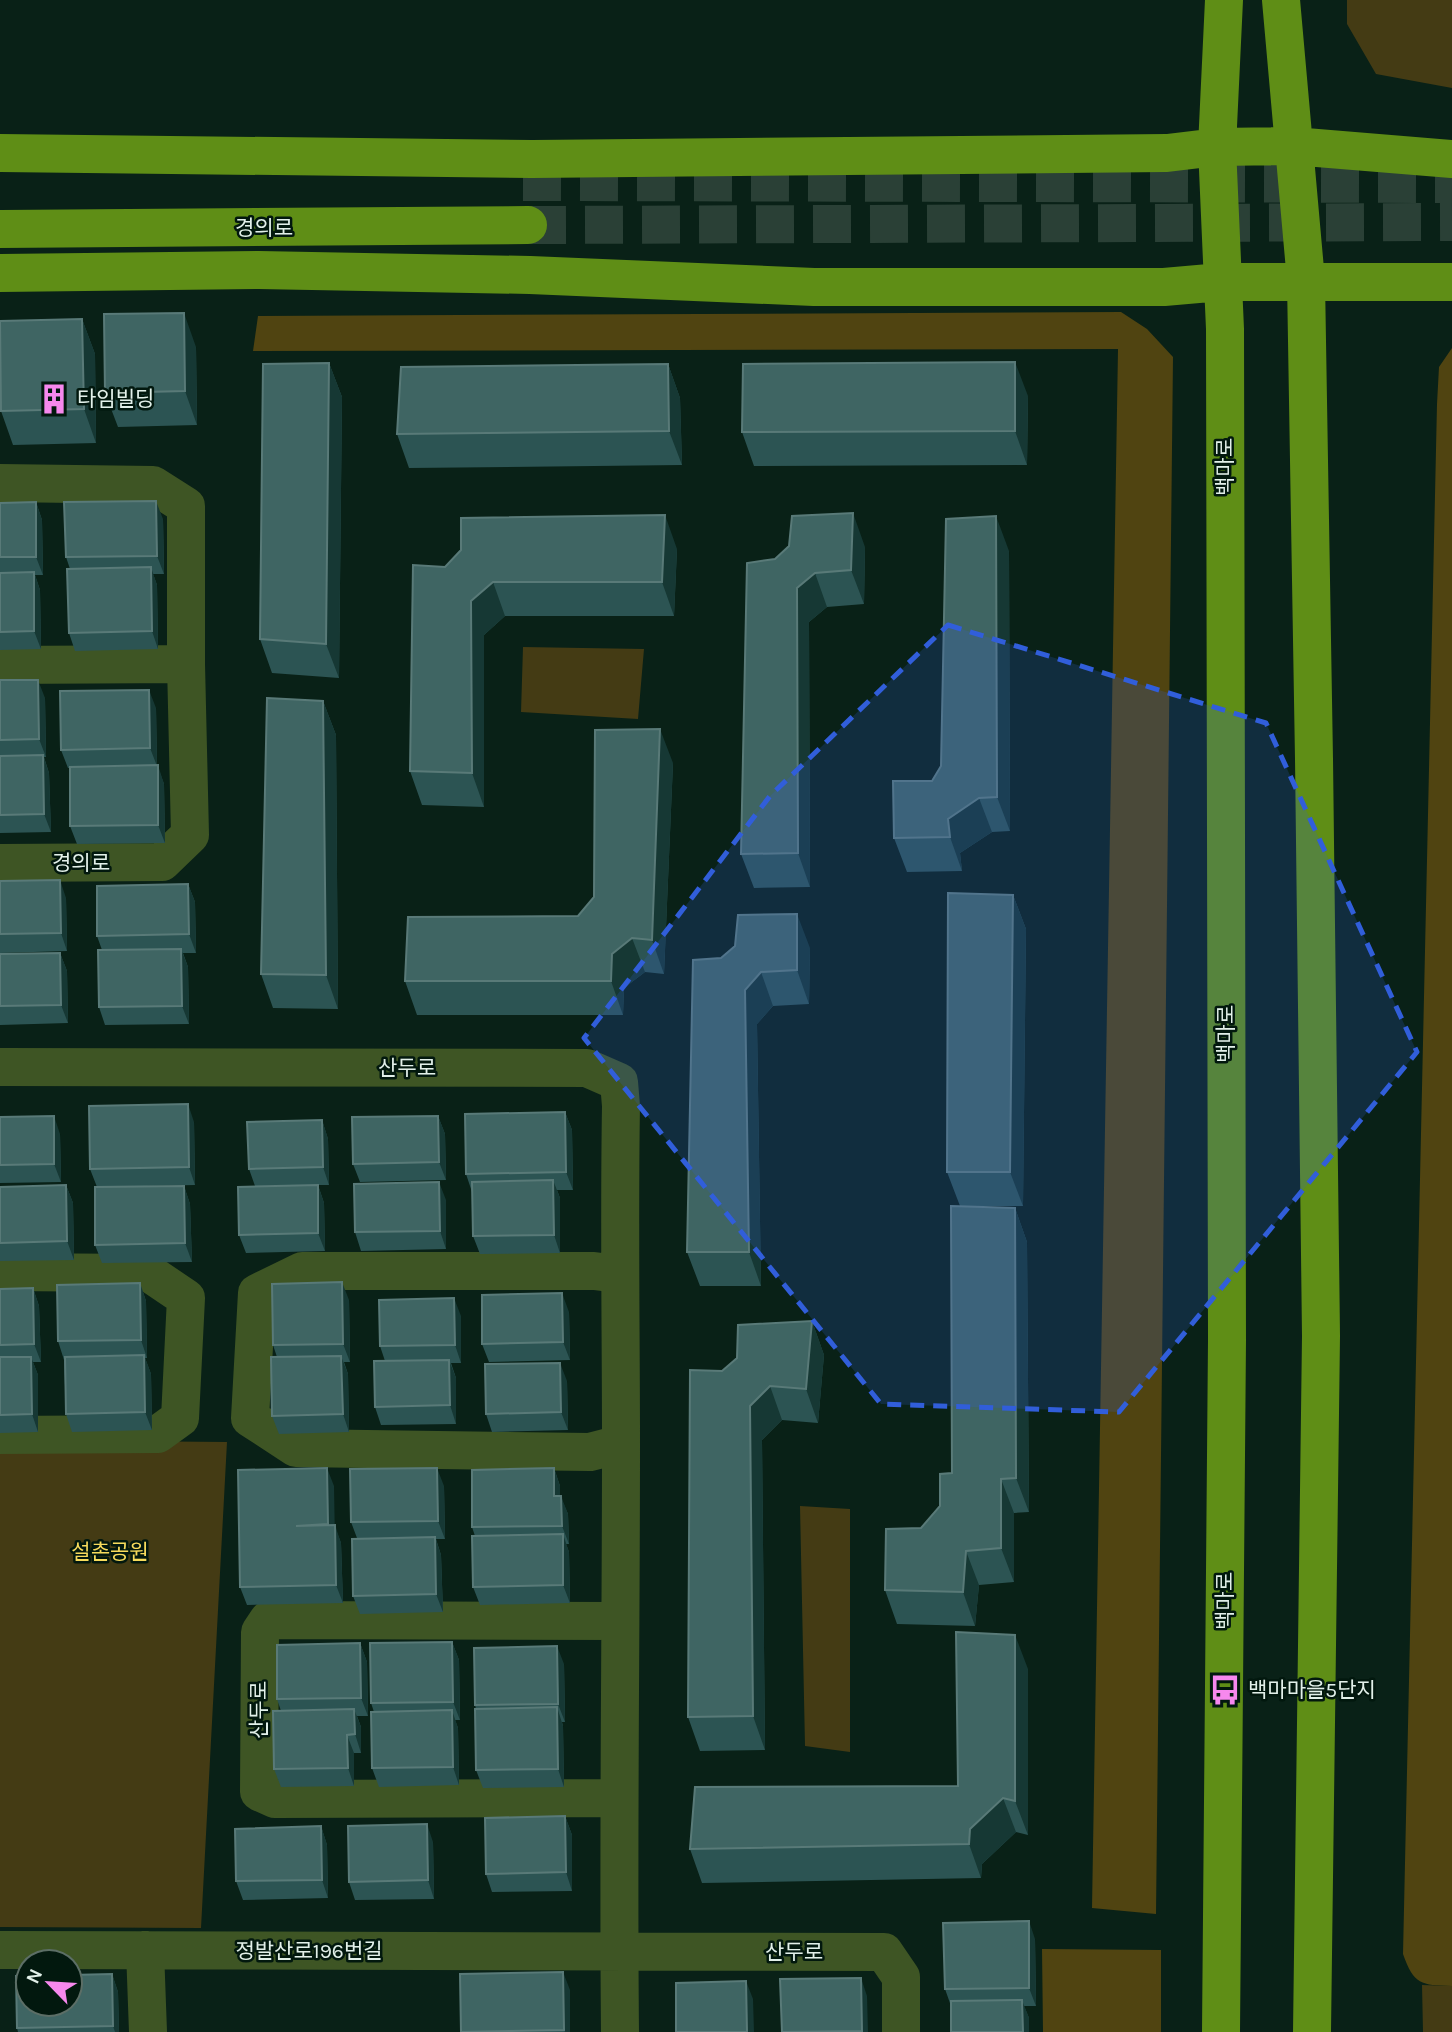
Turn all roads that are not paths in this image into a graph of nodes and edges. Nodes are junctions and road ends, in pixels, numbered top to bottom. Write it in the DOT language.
graph roads {
  1 [pos="1281,0"];
  2 [pos="1224,18"];
  3 [pos="1293,146"];
  4 [pos="1217,147"];
  5 [pos="0,153"];
  6 [pos="1452,159"];
  7 [pos="0,179"];
  8 [pos="523,182"];
  9 [pos="528,225"];
  10 [pos="0,229"];
  11 [pos="0,273"];
  12 [pos="1306,281"];
  13 [pos="1221,282"];
  14 [pos="1452,282"];
  15 [pos="0,483"];
  16 [pos="186,664"];
  17 [pos="0,665"];
  18 [pos="0,863"];
  19 [pos="0,1067"];
  20 [pos="0,1272"];
  21 [pos="618,1274"];
  22 [pos="0,1435"];
  23 [pos="621,1444"];
  24 [pos="618,1621"];
  25 [pos="617,1798"];
  26 [pos="0,1950"];
  27 [pos="145,1950"];
  28 [pos="619,1952"];
  29 [pos="148,2032"];
  30 [pos="620,2032"];
  31 [pos="901,2032"];
  32 [pos="1221,2032"];
  33 [pos="1312,2032"];
  1 -- 3 [label="main road"];
  2 -- 4 [label="main road, 백마로"];
  3 -- 4 [label="main road"];
  3 -- 6 [label="main road"];
  3 -- 12 [label="main road"];
  4 -- 5 [label="main road"];
  4 -- 13 [label="main road, 백마로"];
  7 -- 8 [label="main road"];
  9 -- 10 [label="main road, 경의로"];
  11 -- 13 [label="main road"];
  12 -- 13 [label="main road"];
  12 -- 14 [label="main road"];
  12 -- 33 [label="main road"];
  13 -- 32 [label="main road, 백마로"];
  15 -- 16 [label="street"];
  16 -- 17 [label="street"];
  16 -- 18 [label="street, 경의로"];
  19 -- 21 [label="street, 산두로"];
  20 -- 22 [label="street"];
  21 -- 23 [label="street, 산두로"];
  21 -- 23 [label="street"];
  23 -- 24 [label="street, 산두로"];
  24 -- 25 [label="street, 산두로"];
  24 -- 25 [label="street, 산두로"];
  25 -- 28 [label="street, 산두로"];
  26 -- 27 [label="street, 정발산로196번길"];
  27 -- 28 [label="street, 정발산로196번길"];
  27 -- 29 [label="street"];
  28 -- 30 [label="street, 산두로"];
  28 -- 31 [label="street, 산두로"];
}
